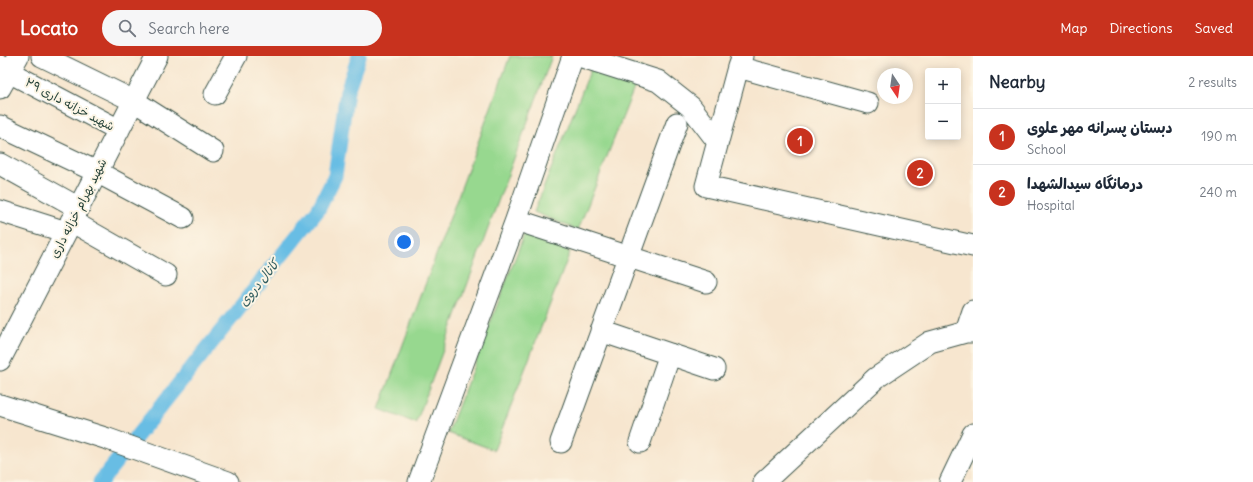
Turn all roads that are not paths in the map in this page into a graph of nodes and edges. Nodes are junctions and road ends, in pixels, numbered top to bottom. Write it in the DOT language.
graph roads {
  1 [pos="42,56"];
  2 [pos="157,56"];
  3 [pos="236,56"];
  4 [pos="573,56"];
  5 [pos="579,56"];
  6 [pos="740,61"];
  7 [pos="7,70"];
  8 [pos="215,94"];
  9 [pos="134,101"];
  10 [pos="868,103"];
  11 [pos="677,123"];
  12 [pos="0,126"];
  13 [pos="119,130"];
  14 [pos="718,142"];
  15 [pos="213,151"];
  16 [pos="0,164"];
  17 [pos="97,172"];
  18 [pos="0,211"];
  19 [pos="183,218"];
  20 [pos="72,220"];
  21 [pos="516,220"];
  22 [pos="973,246"];
  23 [pos="628,257"];
  24 [pos="166,275"];
  25 [pos="706,282"];
  26 [pos="973,311"];
  27 [pos="601,332"];
  28 [pos="969,332"];
  29 [pos="670,354"];
  30 [pos="0,360"];
  31 [pos="714,369"];
  32 [pos="0,405"];
  33 [pos="973,434"];
  34 [pos="561,442"];
  35 [pos="640,442"];
  36 [pos="228,482"];
  37 [pos="419,482"];
  38 [pos="764,482"];
  39 [pos="950,482"];
  1 -- 9 [label="street"];
  2 -- 9 [label="street, شهید بهرام خزانه داری"];
  3 -- 8 [label="street"];
  4 -- 21 [label="street"];
  5 -- 14 [label="street"];
  6 -- 10 [label="street"];
  6 -- 14 [label="street"];
  7 -- 13 [label="street, شهید خزانه داری ۲۹"];
  9 -- 13 [label="street, شهید بهرام خزانه داری"];
  9 -- 15 [label="street"];
  11 -- 23 [label="street"];
  12 -- 17 [label="street"];
  13 -- 17 [label="street, شهید بهرام خزانه داری"];
  14 -- 22 [label="street"];
  16 -- 20 [label="street"];
  17 -- 19 [label="street"];
  17 -- 20 [label="street, شهید بهرام خزانه داری"];
  18 -- 20 [label="street"];
  20 -- 24 [label="street"];
  20 -- 30 [label="street, شهید بهرام خزانه داری"];
  21 -- 23 [label="street"];
  21 -- 37 [label="street"];
  23 -- 25 [label="street"];
  23 -- 27 [label="street"];
  26 -- 28 [label="street"];
  27 -- 29 [label="street"];
  27 -- 34 [label="street"];
  28 -- 38 [label="street"];
  29 -- 31 [label="street"];
  29 -- 35 [label="street"];
  32 -- 36 [label="street"];
  33 -- 39 [label="street"];
}
